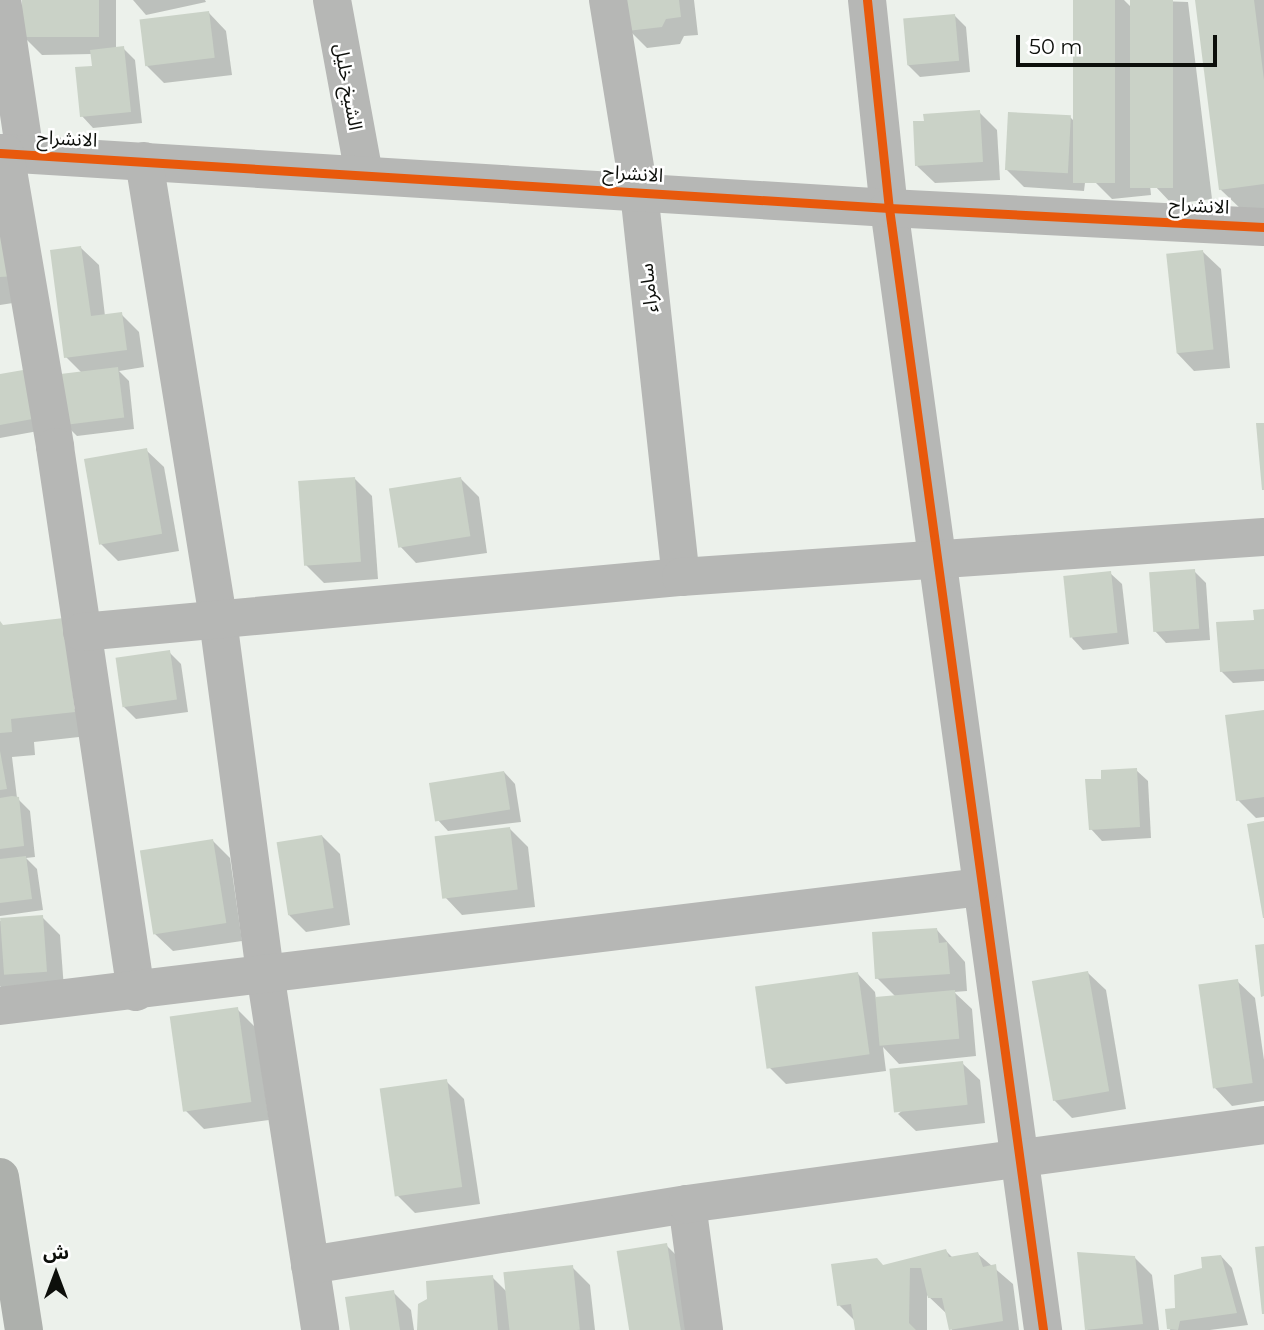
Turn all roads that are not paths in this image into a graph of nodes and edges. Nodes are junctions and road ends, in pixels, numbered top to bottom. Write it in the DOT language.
graph roads {
  1 [pos="2,0"];
  2 [pos="332,0"];
  3 [pos="608,0"];
  4 [pos="867,0"];
  5 [pos="10,154"];
  6 [pos="144,161"];
  7 [pos="364,174"];
  8 [pos="639,192"];
  9 [pos="889,208"];
  10 [pos="1264,227"];
  11 [pos="1264,537"];
  12 [pos="937,561"];
  13 [pos="681,577"];
  14 [pos="218,620"];
  15 [pos="82,632"];
  16 [pos="980,887"];
  17 [pos="265,973"];
  18 [pos="136,992"];
  19 [pos="0,1006"];
  20 [pos="1264,1125"];
  21 [pos="1019,1160"];
  22 [pos="0,1177"];
  23 [pos="687,1205"];
  24 [pos="310,1265"];
  25 [pos="24,1330"];
  26 [pos="320,1330"];
  27 [pos="704,1330"];
  28 [pos="1043,1330"];
  1 -- 5 [label="street"];
  2 -- 7 [label="street, الشيخ خليل"];
  3 -- 8 [label="street, سامراء"];
  4 -- 9 [label="street"];
  5 -- 6 [label="street, الانشراح"];
  5 -- 15 [label="street"];
  6 -- 7 [label="street, الانشراح"];
  6 -- 14 [label="street"];
  7 -- 8 [label="street, الانشراح"];
  8 -- 9 [label="street, الانشراح"];
  8 -- 13 [label="street, سامراء"];
  9 -- 10 [label="street, الانشراح"];
  9 -- 12 [label="street"];
  11 -- 12 [label="street"];
  12 -- 13 [label="street"];
  12 -- 16 [label="street"];
  13 -- 14 [label="street"];
  14 -- 15 [label="street"];
  14 -- 17 [label="street"];
  15 -- 18 [label="street"];
  16 -- 17 [label="street"];
  16 -- 21 [label="street"];
  17 -- 18 [label="street"];
  17 -- 24 [label="street"];
  18 -- 19 [label="street"];
  20 -- 21 [label="street"];
  21 -- 23 [label="street"];
  21 -- 28 [label="street"];
  22 -- 25 [label="main road"];
  23 -- 24 [label="street"];
  23 -- 27 [label="street"];
  24 -- 26 [label="street"];
}
